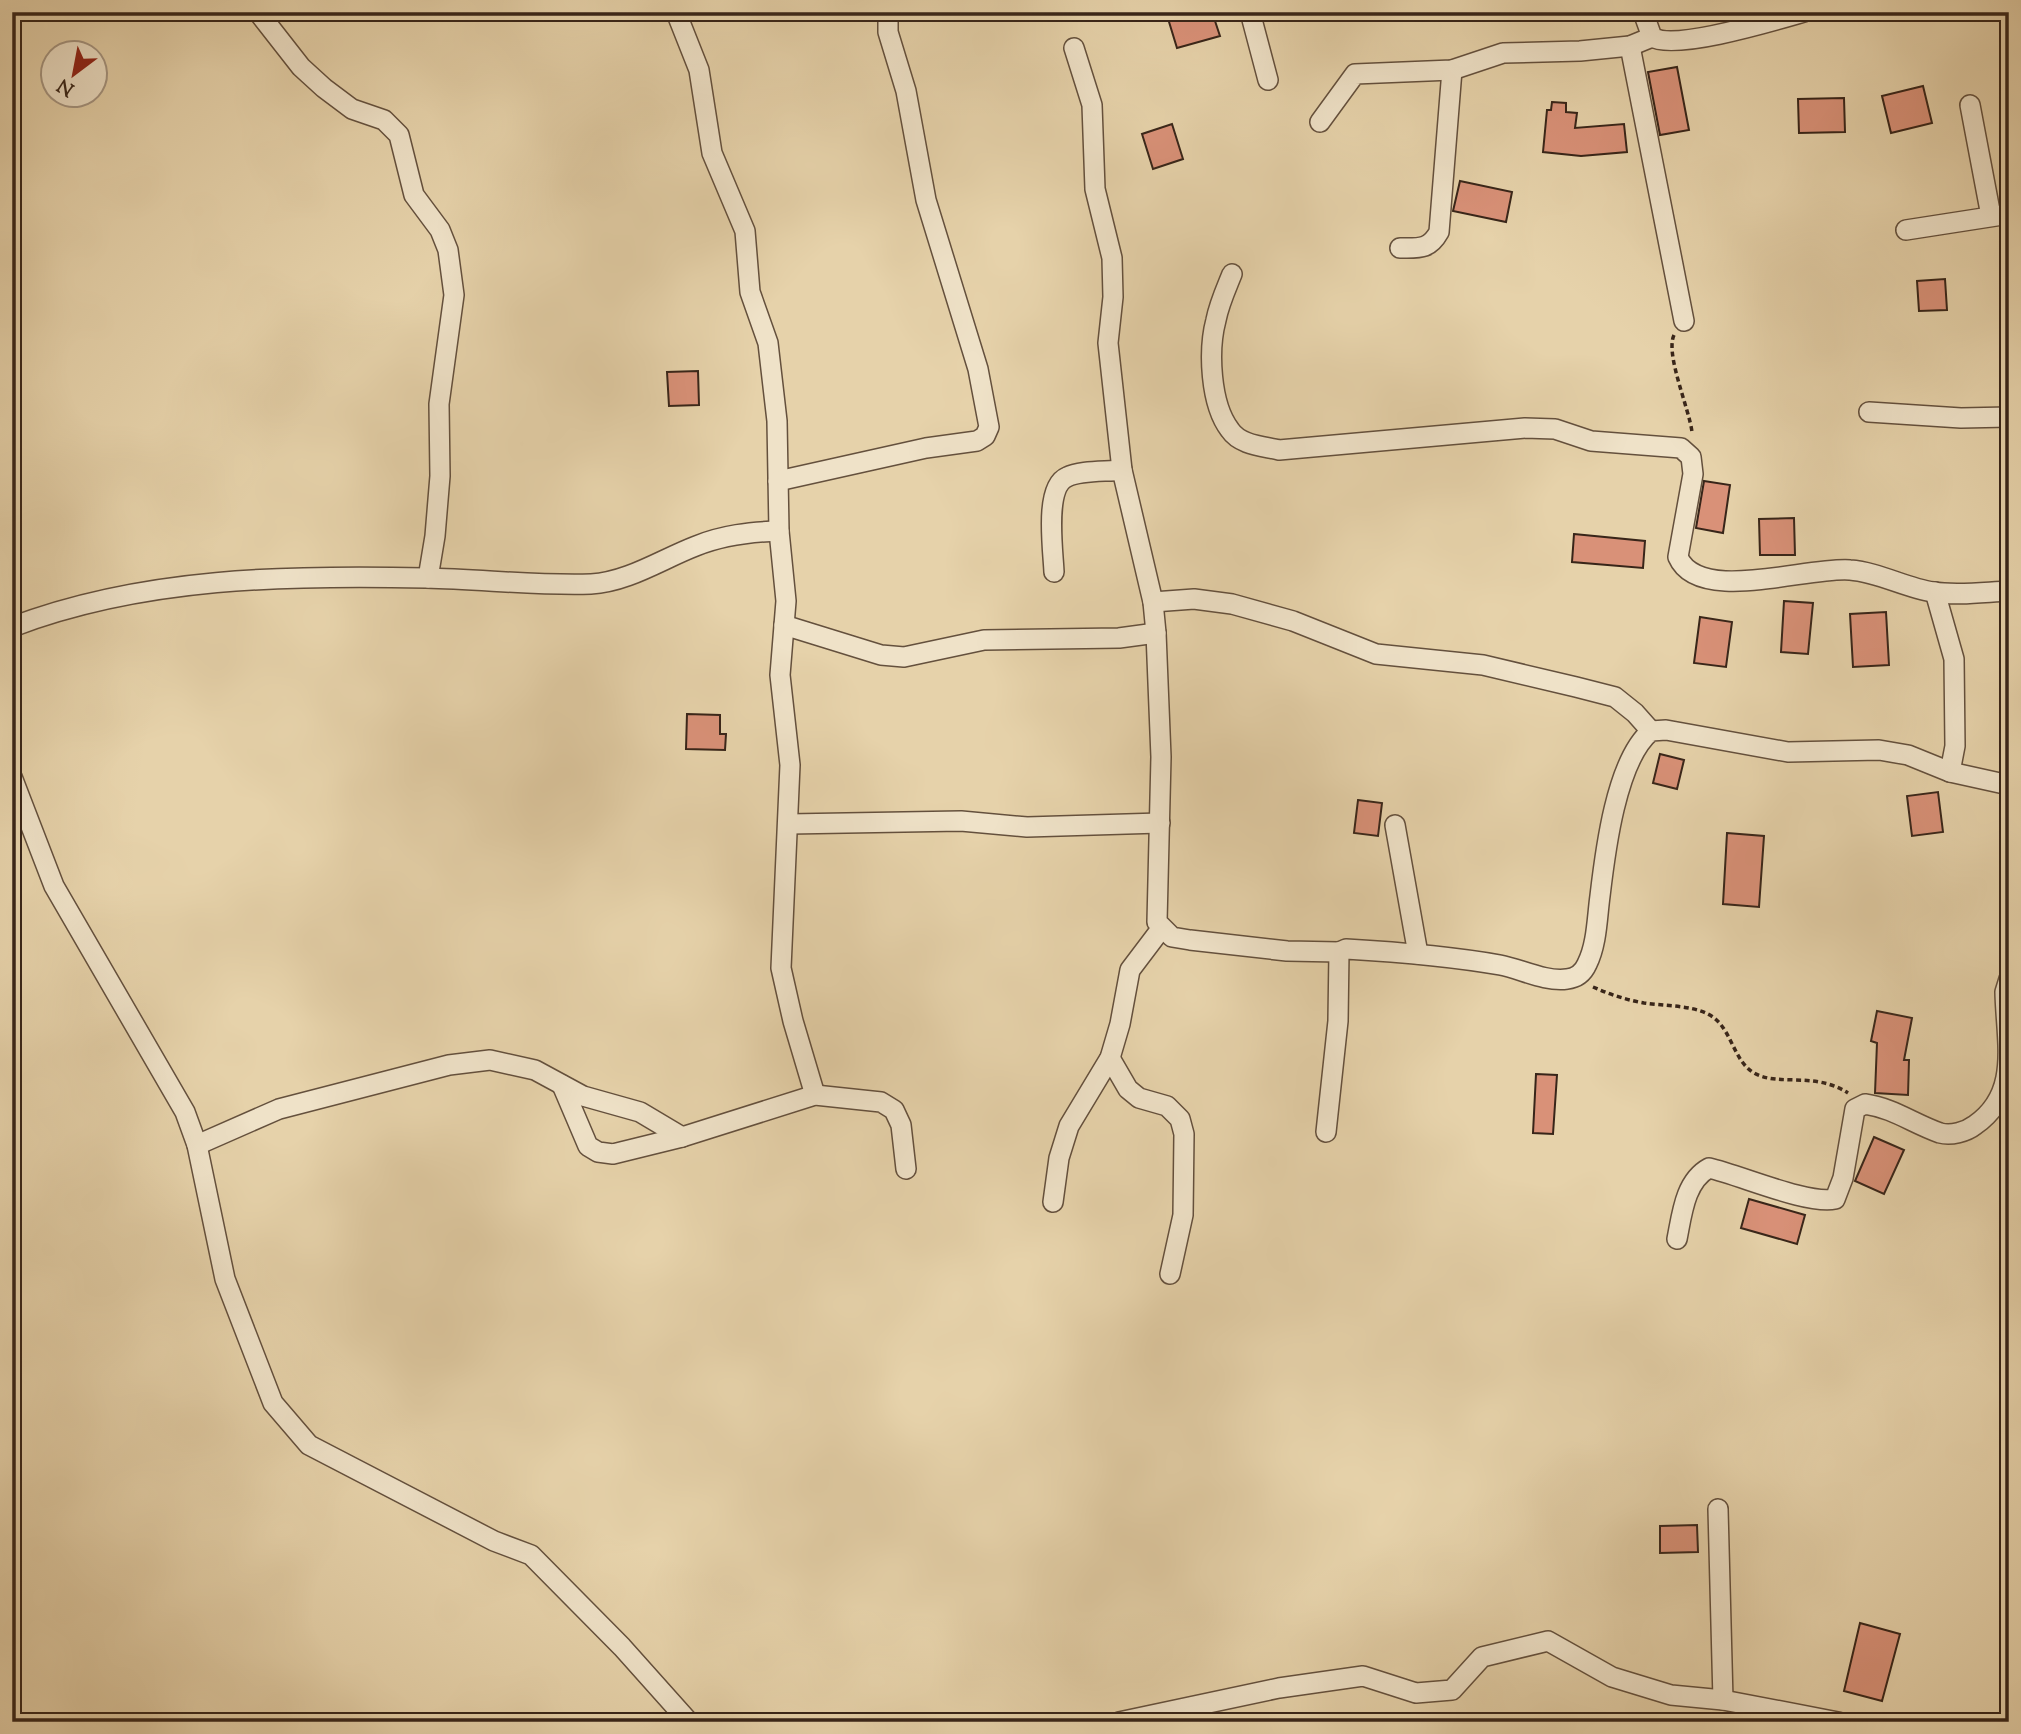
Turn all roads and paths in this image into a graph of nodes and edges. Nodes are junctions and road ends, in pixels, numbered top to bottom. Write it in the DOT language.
graph roads {
  1 [pos="258,12"];
  2 [pos="676,12"];
  3 [pos="888,12"];
  4 [pos="1250,12"];
  5 [pos="1643,12"];
  6 [pos="1804,12"];
  7 [pos="1652,37"];
  8 [pos="1630,46"];
  9 [pos="1074,48"];
  10 [pos="1452,71"];
  11 [pos="1268,80"];
  12 [pos="1970,105"];
  13 [pos="1320,122"];
  14 [pos="2000,215"];
  15 [pos="1906,230"];
  16 [pos="1400,248"];
  17 [pos="1232,274"];
  18 [pos="1684,321"];
  19 [pos="1869,412"];
  20 [pos="2009,417"];
  21 [pos="1687,450"];
  22 [pos="1122,470"];
  23 [pos="778,481"];
  24 [pos="779,531"];
  25 [pos="1054,572"];
  26 [pos="428,578"];
  27 [pos="2009,591"];
  28 [pos="1935,593"];
  29 [pos="1153,601"];
  30 [pos="784,625"];
  31 [pos="12,627"];
  32 [pos="1156,632"];
  33 [pos="1651,731"];
  34 [pos="1950,772"];
  35 [pos="12,777"];
  36 [pos="2009,785"];
  37 [pos="1160,823"];
  38 [pos="789,824"];
  39 [pos="1395,825"];
  40 [pos="1161,929"];
  41 [pos="1339,952"];
  42 [pos="1418,954"];
  43 [pos="1580,976"];
  44 [pos="2009,979"];
  45 [pos="1110,1058"];
  46 [pos="562,1085"];
  47 [pos="815,1095"];
  48 [pos="1865,1104"];
  49 [pos="1326,1132"];
  50 [pos="682,1137"];
  51 [pos="197,1145"];
  52 [pos="906,1170"];
  53 [pos="1054,1202"];
  54 [pos="1677,1239"];
  55 [pos="1170,1274"];
  56 [pos="1718,1509"];
  57 [pos="1723,1700"];
  58 [pos="689,1722"];
  59 [pos="1119,1722"];
  60 [pos="1838,1722"];
  1 -- 26 [label="street"];
  2 -- 23 [label="street"];
  3 -- 23 [label="street"];
  4 -- 11 [label="street"];
  5 -- 7 [label="street"];
  6 -- 7 [label="street"];
  7 -- 8 [label="street"];
  8 -- 10 [label="street"];
  8 -- 18 [label="street"];
  9 -- 22 [label="street"];
  10 -- 13 [label="street"];
  10 -- 16 [label="street"];
  12 -- 14 [label="street"];
  14 -- 15 [label="street"];
  17 -- 21 [label="street"];
  18 -- 21 [label="path"];
  19 -- 20 [label="street"];
  21 -- 28 [label="street"];
  22 -- 25 [label="street"];
  22 -- 29 [label="street"];
  23 -- 24 [label="street"];
  24 -- 26 [label="street"];
  24 -- 30 [label="street"];
  26 -- 31 [label="street"];
  27 -- 28 [label="street"];
  28 -- 34 [label="street"];
  29 -- 32 [label="street"];
  29 -- 33 [label="street"];
  30 -- 32 [label="street"];
  30 -- 38 [label="street"];
  32 -- 37 [label="street"];
  33 -- 34 [label="street"];
  33 -- 43 [label="street"];
  34 -- 36 [label="street"];
  35 -- 51 [label="street"];
  37 -- 38 [label="street"];
  37 -- 40 [label="street"];
  38 -- 47 [label="street"];
  39 -- 42 [label="street"];
  40 -- 41 [label="street"];
  40 -- 45 [label="street"];
  41 -- 42 [label="street"];
  41 -- 49 [label="street"];
  42 -- 43 [label="street"];
  43 -- 48 [label="path"];
  44 -- 48 [label="street"];
  45 -- 53 [label="street"];
  45 -- 55 [label="street"];
  46 -- 50 [label="street"];
  46 -- 50 [label="street"];
  46 -- 51 [label="street"];
  47 -- 50 [label="street"];
  47 -- 52 [label="street"];
  48 -- 54 [label="street"];
  51 -- 58 [label="street"];
  56 -- 57 [label="street"];
  57 -- 59 [label="street"];
  57 -- 60 [label="street"];
}
